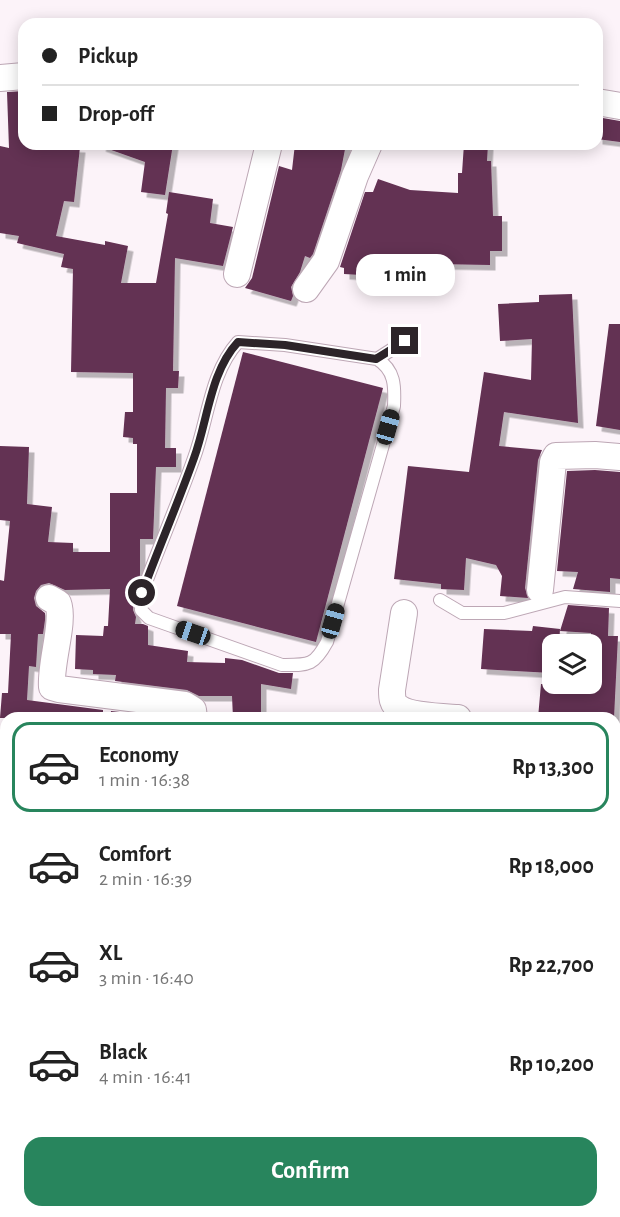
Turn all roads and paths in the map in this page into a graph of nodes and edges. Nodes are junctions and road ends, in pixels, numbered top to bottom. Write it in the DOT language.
graph roads {
  1 [pos="18,76"];
  2 [pos="0,78"];
  3 [pos="603,103"];
  4 [pos="620,106"];
  5 [pos="268,150"];
  6 [pos="366,150"];
  7 [pos="237,274"];
  8 [pos="306,289"];
  9 [pos="405,341"];
  10 [pos="376,359"];
  11 [pos="620,458"];
  12 [pos="540,590"];
  13 [pos="48,598"];
  14 [pos="440,600"];
  15 [pos="620,601"];
  16 [pos="404,613"];
  17 [pos="193,712"];
  18 [pos="409,712"];
  1 -- 2 [label="street"];
  3 -- 4 [label="street"];
  5 -- 7 [label="street"];
  6 -- 8 [label="street"];
  9 -- 10 [label="lane"];
  10 -- 10 [label="lane"];
  11 -- 12 [label="street"];
  13 -- 17 [label="street"];
  14 -- 15 [label="lane"];
  16 -- 18 [label="street"];
}
